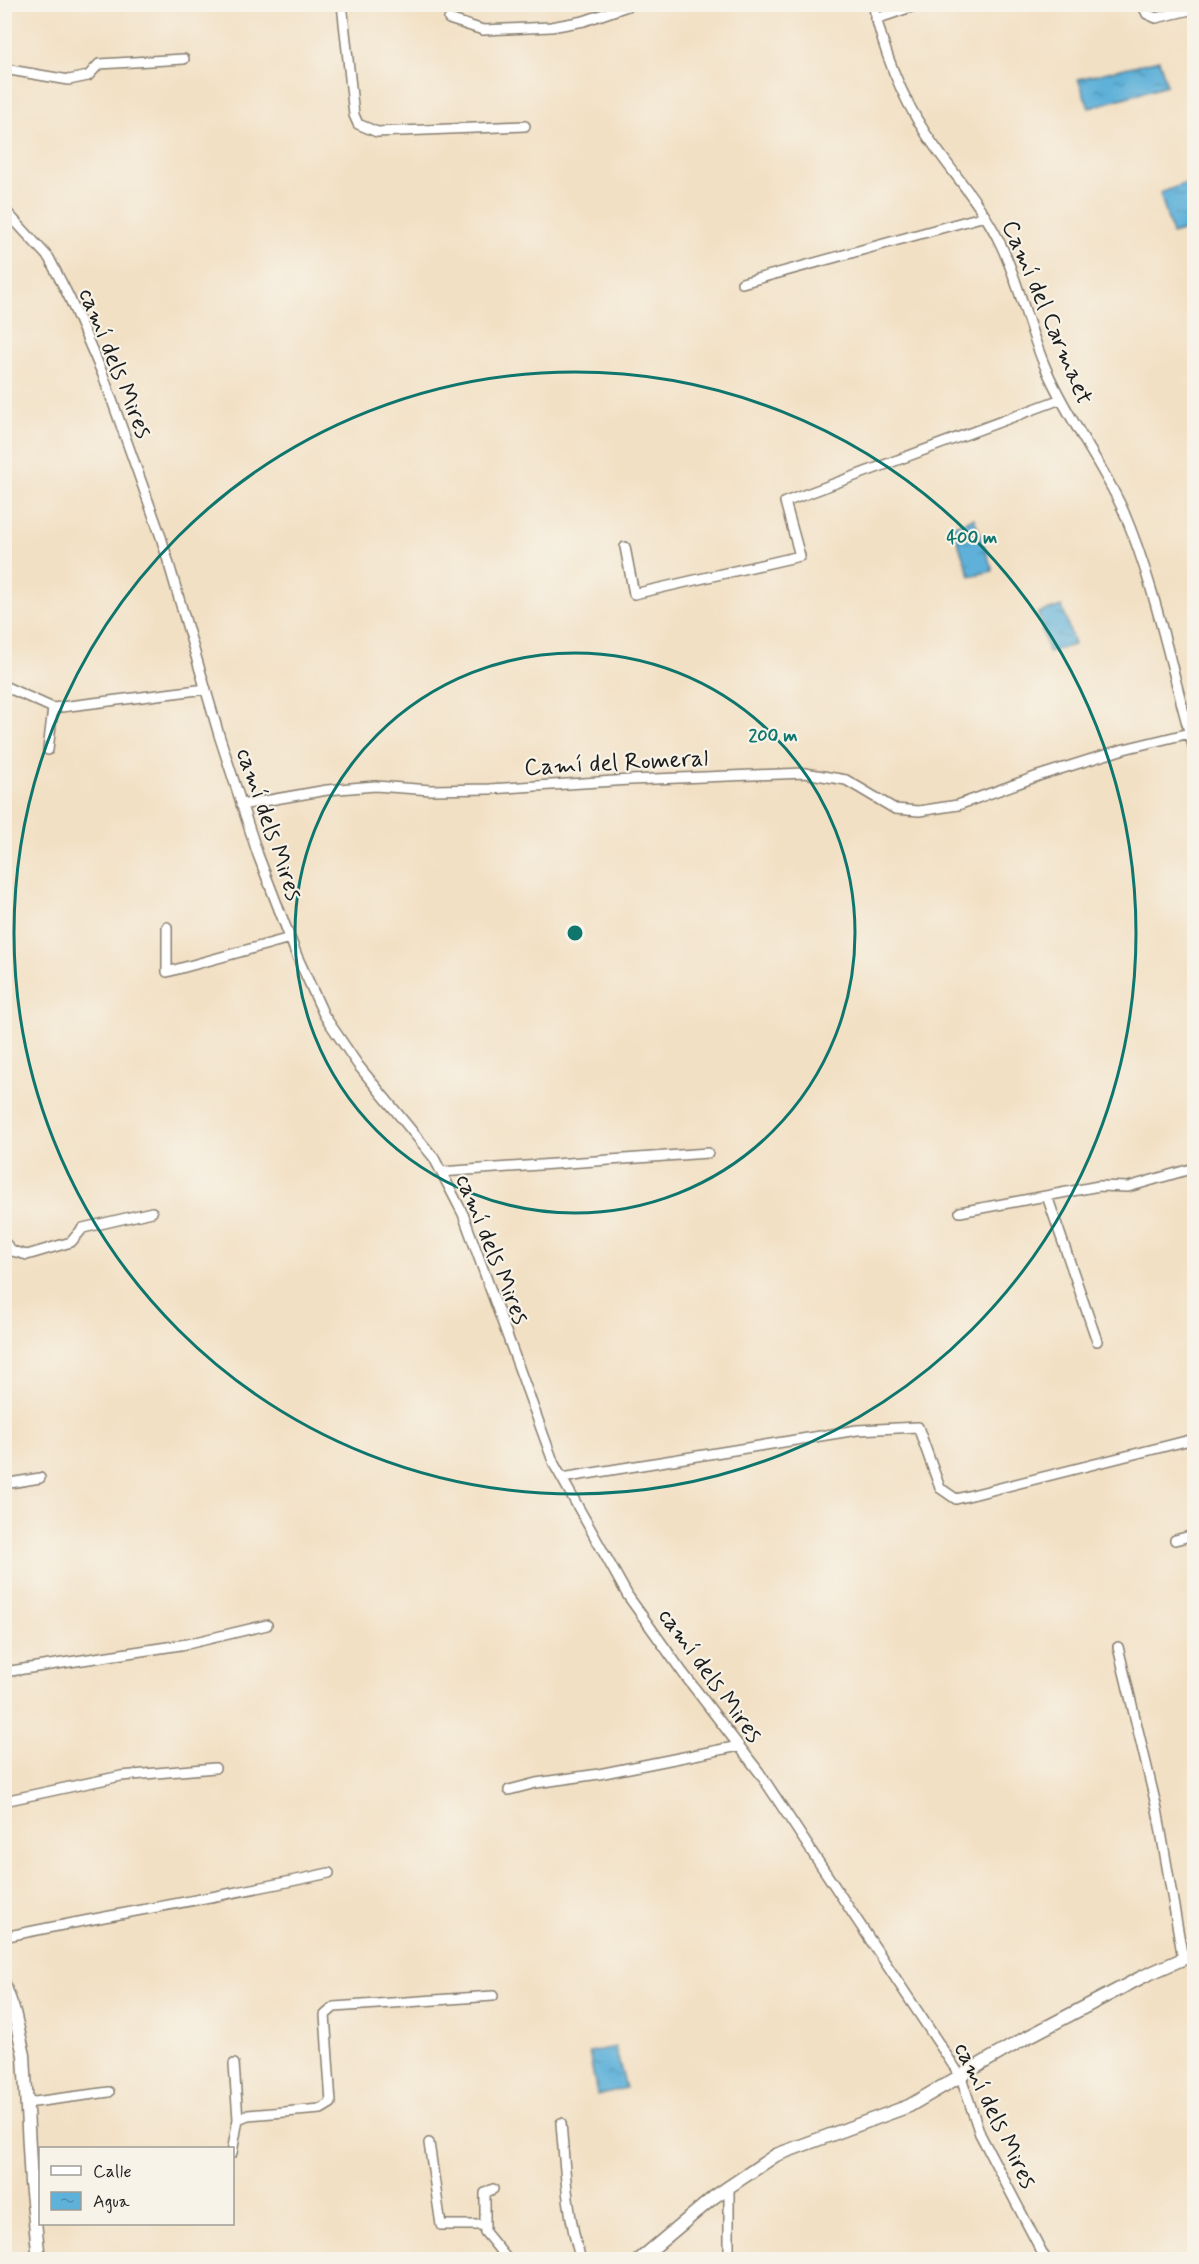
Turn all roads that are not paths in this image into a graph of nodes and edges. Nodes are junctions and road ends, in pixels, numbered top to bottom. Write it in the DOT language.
graph roads {
  1 [pos="342,4"];
  2 [pos="633,4"];
  3 [pos="873,4"];
  4 [pos="920,4"];
  5 [pos="1142,4"];
  6 [pos="1194,9"];
  7 [pos="448,19"];
  8 [pos="876,20"];
  9 [pos="184,59"];
  10 [pos="4,69"];
  11 [pos="525,126"];
  12 [pos="4,209"];
  13 [pos="985,216"];
  14 [pos="742,283"];
  15 [pos="1061,399"];
  16 [pos="625,547"];
  17 [pos="4,686"];
  18 [pos="206,689"];
  19 [pos="53,708"];
  20 [pos="1190,734"];
  21 [pos="1194,749"];
  22 [pos="48,750"];
  23 [pos="242,805"];
  24 [pos="167,927"];
  25 [pos="290,938"];
  26 [pos="708,1153"];
  27 [pos="1194,1168"];
  28 [pos="441,1172"];
  29 [pos="1047,1196"];
  30 [pos="152,1212"];
  31 [pos="960,1212"];
  32 [pos="4,1242"];
  33 [pos="1097,1341"];
  34 [pos="1194,1440"];
  35 [pos="40,1478"];
  36 [pos="561,1478"];
  37 [pos="4,1484"];
  38 [pos="1194,1535"];
  39 [pos="1175,1540"];
  40 [pos="267,1625"];
  41 [pos="1118,1647"];
  42 [pos="4,1672"];
  43 [pos="739,1746"];
  44 [pos="215,1768"];
  45 [pos="509,1790"];
  46 [pos="4,1800"];
  47 [pos="329,1873"];
  48 [pos="4,1937"];
  49 [pos="1189,1957"];
  50 [pos="4,1984"];
  51 [pos="494,1995"];
  52 [pos="234,2064"];
  53 [pos="962,2077"];
  54 [pos="109,2092"];
  55 [pos="27,2103"];
  56 [pos="238,2120"];
  57 [pos="561,2123"];
  58 [pos="429,2143"];
  59 [pos="233,2147"];
  60 [pos="35,2162"];
  61 [pos="729,2187"];
  62 [pos="493,2189"];
  63 [pos="485,2225"];
  64 [pos="39,2259"];
  65 [pos="508,2259"];
  66 [pos="581,2259"];
  67 [pos="639,2259"];
  68 [pos="729,2259"];
  69 [pos="1046,2259"];
  1 -- 11 [label="street"];
  2 -- 7 [label="street"];
  3 -- 8 [label="street, Camí del Carmaet"];
  4 -- 8 [label="street"];
  5 -- 6 [label="street"];
  8 -- 13 [label="street, Camí del Carmaet"];
  9 -- 10 [label="street"];
  12 -- 18 [label="street, camí dels Mires"];
  13 -- 14 [label="street"];
  13 -- 15 [label="street, Camí del Carmaet"];
  15 -- 16 [label="street"];
  15 -- 20 [label="street, Camí del Carmaet"];
  17 -- 19 [label="street"];
  18 -- 19 [label="street"];
  18 -- 23 [label="street, camí dels Mires"];
  19 -- 22 [label="street"];
  20 -- 21 [label="street, Camí del Carmaet"];
  20 -- 23 [label="street, Camí del Romeral"];
  23 -- 25 [label="street, camí dels Mires"];
  24 -- 25 [label="street"];
  25 -- 28 [label="street, camí dels Mires"];
  26 -- 28 [label="street"];
  27 -- 29 [label="street"];
  28 -- 36 [label="street, camí dels Mires"];
  29 -- 31 [label="street"];
  29 -- 33 [label="street"];
  30 -- 32 [label="street"];
  34 -- 36 [label="street"];
  35 -- 37 [label="street"];
  36 -- 43 [label="street, camí dels Mires"];
  38 -- 39 [label="street"];
  40 -- 42 [label="street"];
  41 -- 49 [label="street"];
  43 -- 45 [label="street"];
  43 -- 53 [label="street, camí dels Mires"];
  44 -- 46 [label="street"];
  47 -- 48 [label="street"];
  49 -- 53 [label="main road"];
  50 -- 55 [label="main road"];
  51 -- 56 [label="street"];
  52 -- 56 [label="street"];
  53 -- 61 [label="main road"];
  53 -- 69 [label="street, camí dels Mires"];
  54 -- 55 [label="street"];
  55 -- 60 [label="main road"];
  56 -- 59 [label="street"];
  57 -- 66 [label="street"];
  58 -- 63 [label="street"];
  60 -- 64 [label="main road"];
  61 -- 67 [label="main road"];
  61 -- 68 [label="street"];
  62 -- 63 [label="street"];
  63 -- 65 [label="street"];
}
